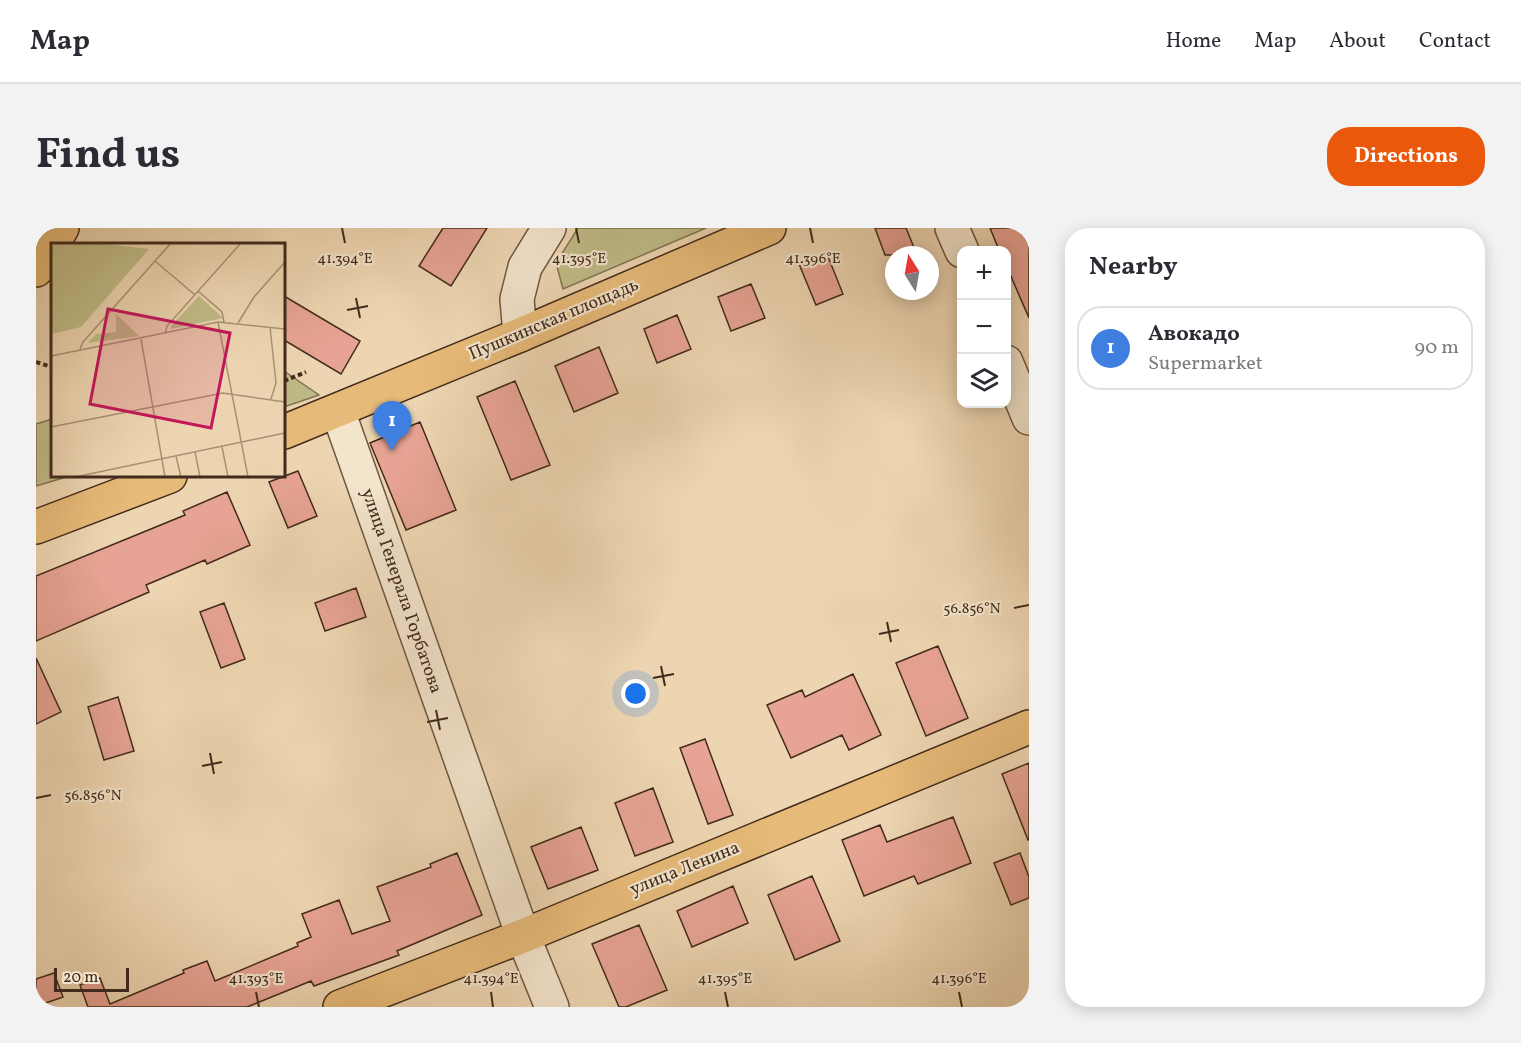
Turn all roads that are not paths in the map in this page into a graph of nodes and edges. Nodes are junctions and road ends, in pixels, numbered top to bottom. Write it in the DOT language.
graph roads {
  1 [pos="62,228"];
  2 [pos="549,228"];
  3 [pos="769,228"];
  4 [pos="952,228"];
  5 [pos="53,243"];
  6 [pos="51,246"];
  7 [pos="960,246"];
  8 [pos="36,270"];
  9 [pos="520,335"];
  10 [pos="1011,374"];
  11 [pos="338,411"];
  12 [pos="1029,418"];
  13 [pos="285,432"];
  14 [pos="167,477"];
  15 [pos="36,527"];
  16 [pos="1029,727"];
  17 [pos="523,936"];
  18 [pos="339,1007"];
  19 [pos="552,1007"];
  1 -- 5 [label="main road"];
  2 -- 9 [label="street"];
  3 -- 9 [label="main road, Пушкинская площадь"];
  4 -- 7 [label="street"];
  6 -- 8 [label="main road"];
  9 -- 11 [label="main road, Пушкинская площадь"];
  10 -- 12 [label="street"];
  11 -- 13 [label="main road, Пушкинская площадь"];
  11 -- 17 [label="street, улица Генерала Горбатова"];
  14 -- 15 [label="main road"];
  16 -- 17 [label="main road, улица Ленина"];
  17 -- 18 [label="main road, улица Ленина"];
  17 -- 19 [label="street, улица Генерала Горбатова"];
}
